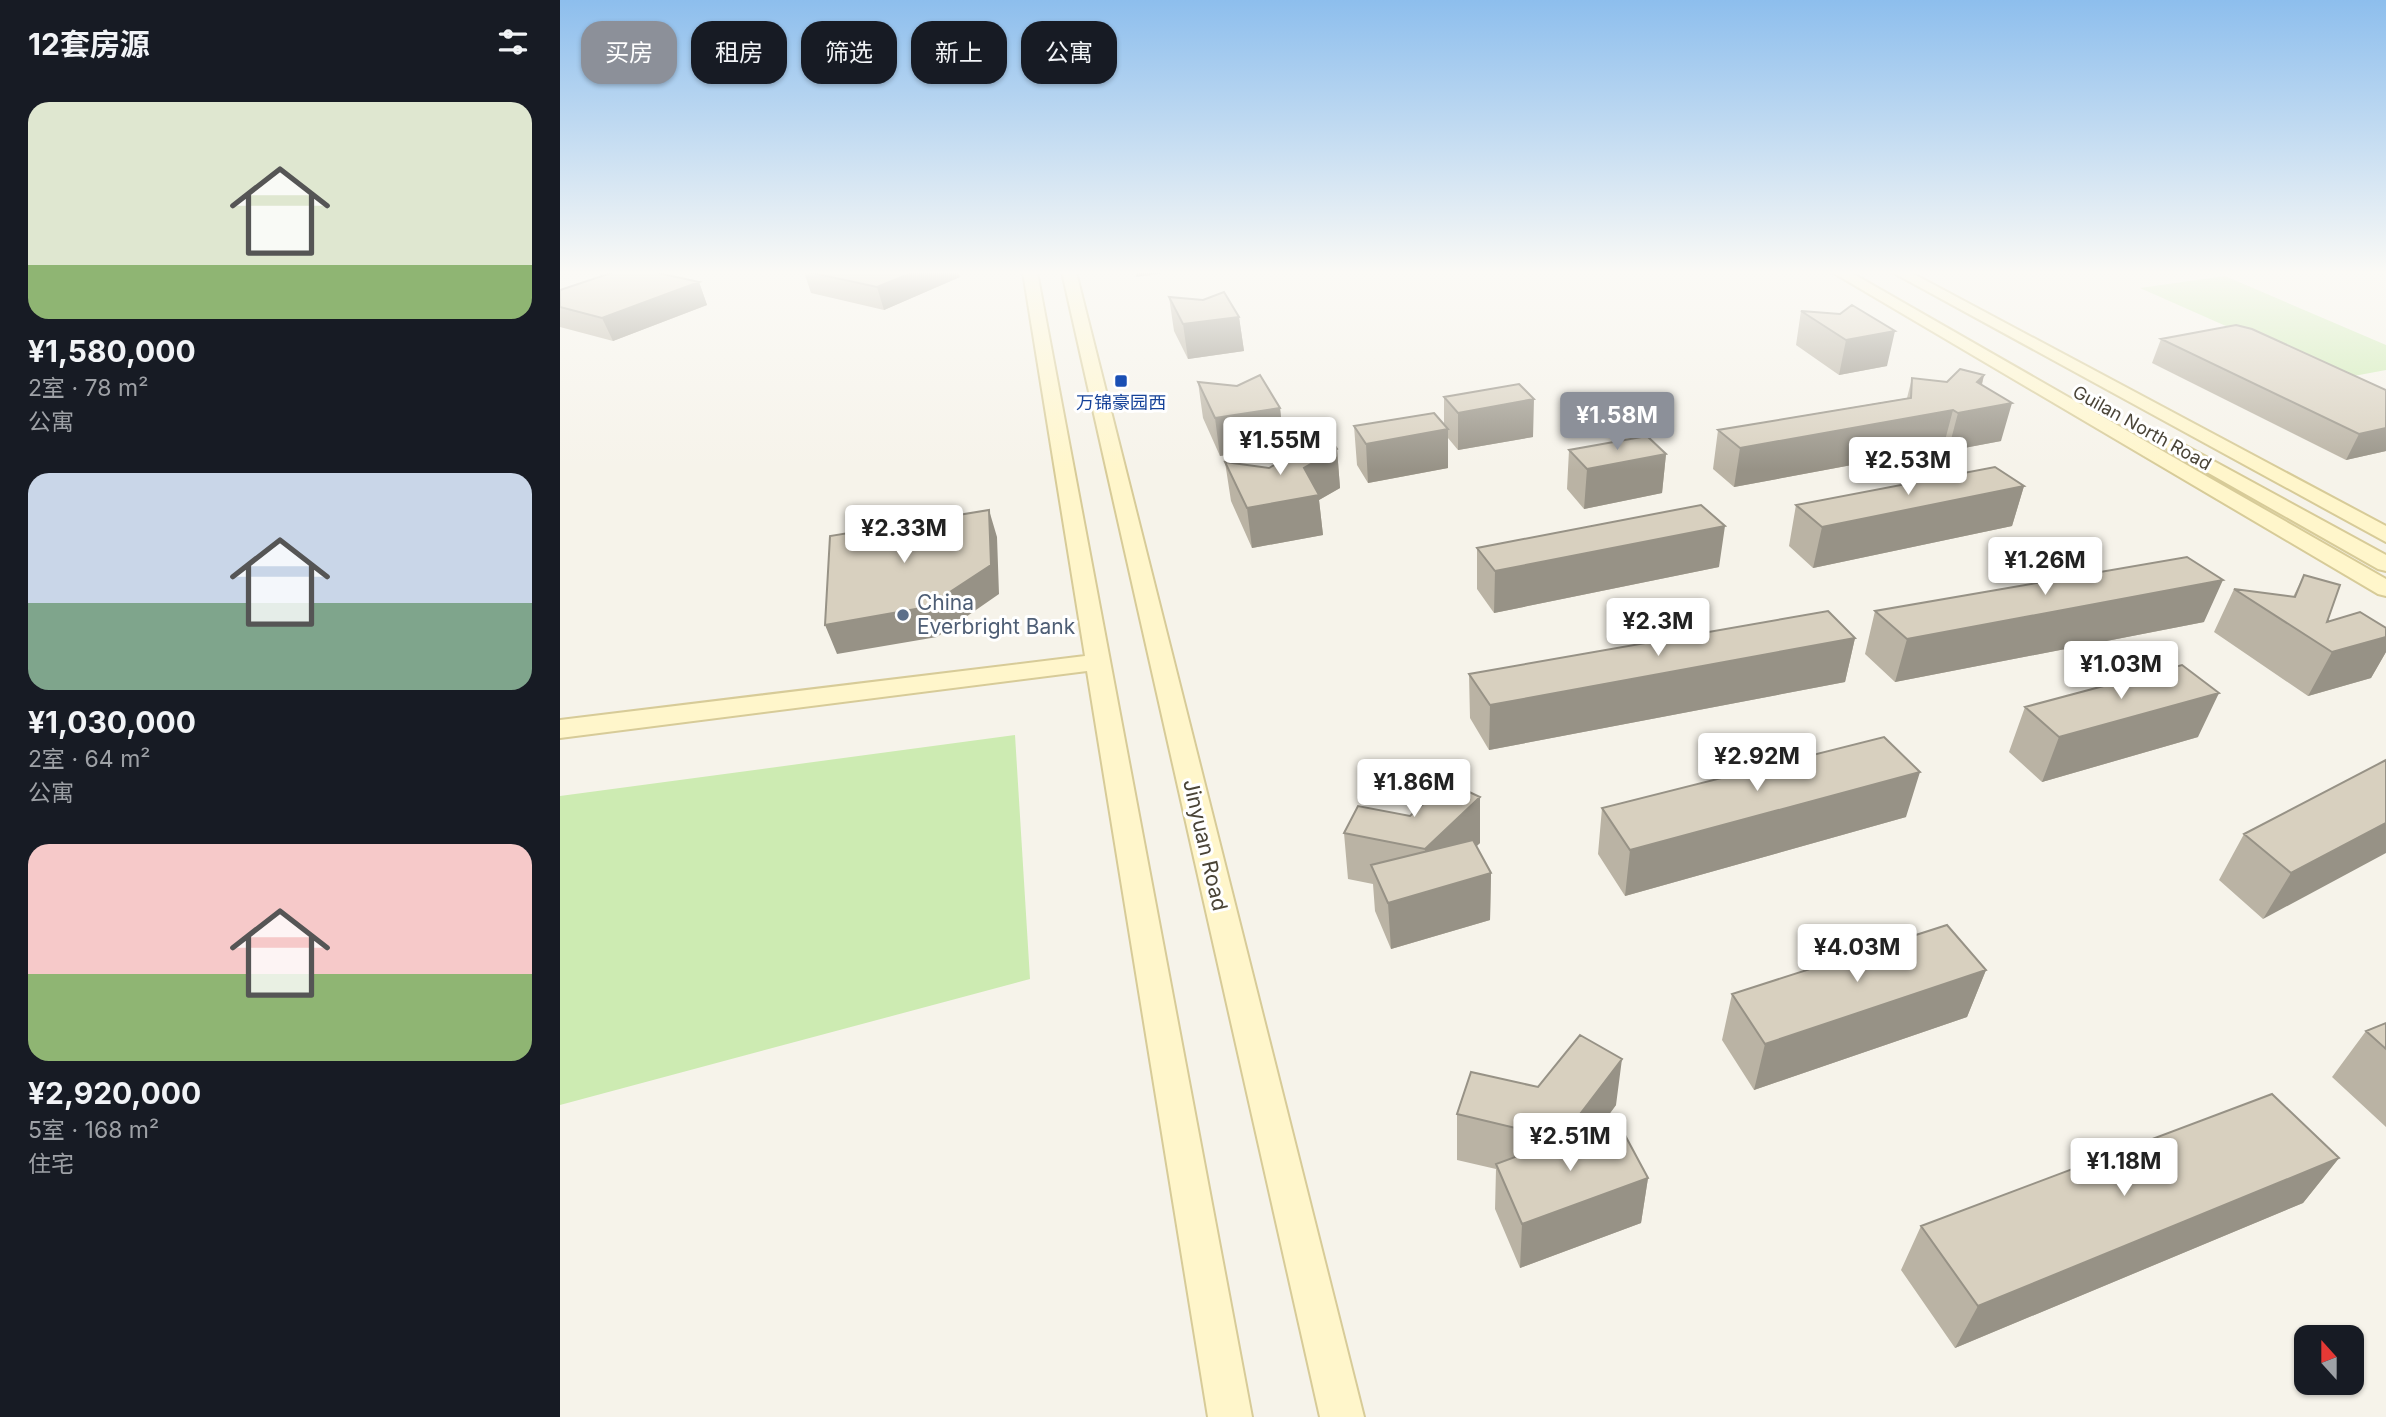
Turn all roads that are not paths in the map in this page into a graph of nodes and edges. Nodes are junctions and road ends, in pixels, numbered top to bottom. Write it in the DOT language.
graph roads {
  1 [pos="1042,338"];
  2 [pos="1085,338"];
  3 [pos="1953,338"];
  4 [pos="1980,338"];
  5 [pos="2021,338"];
  6 [pos="2049,338"];
  7 [pos="2386,515"];
  8 [pos="2386,535"];
  9 [pos="2386,564"];
  10 [pos="2386,589"];
  11 [pos="1098,662"];
  12 [pos="560,729"];
  13 [pos="1230,1417"];
  14 [pos="1342,1417"];
  1 -- 11 [label="main road"];
  2 -- 14 [label="main road, Jinyuan Road"];
  3 -- 10 [label="main road"];
  4 -- 9 [label="main road, Guilan North Road"];
  5 -- 8 [label="main road, Guilan North Road"];
  6 -- 7 [label="main road"];
  11 -- 12 [label="main road"];
  11 -- 13 [label="main road"];
}
